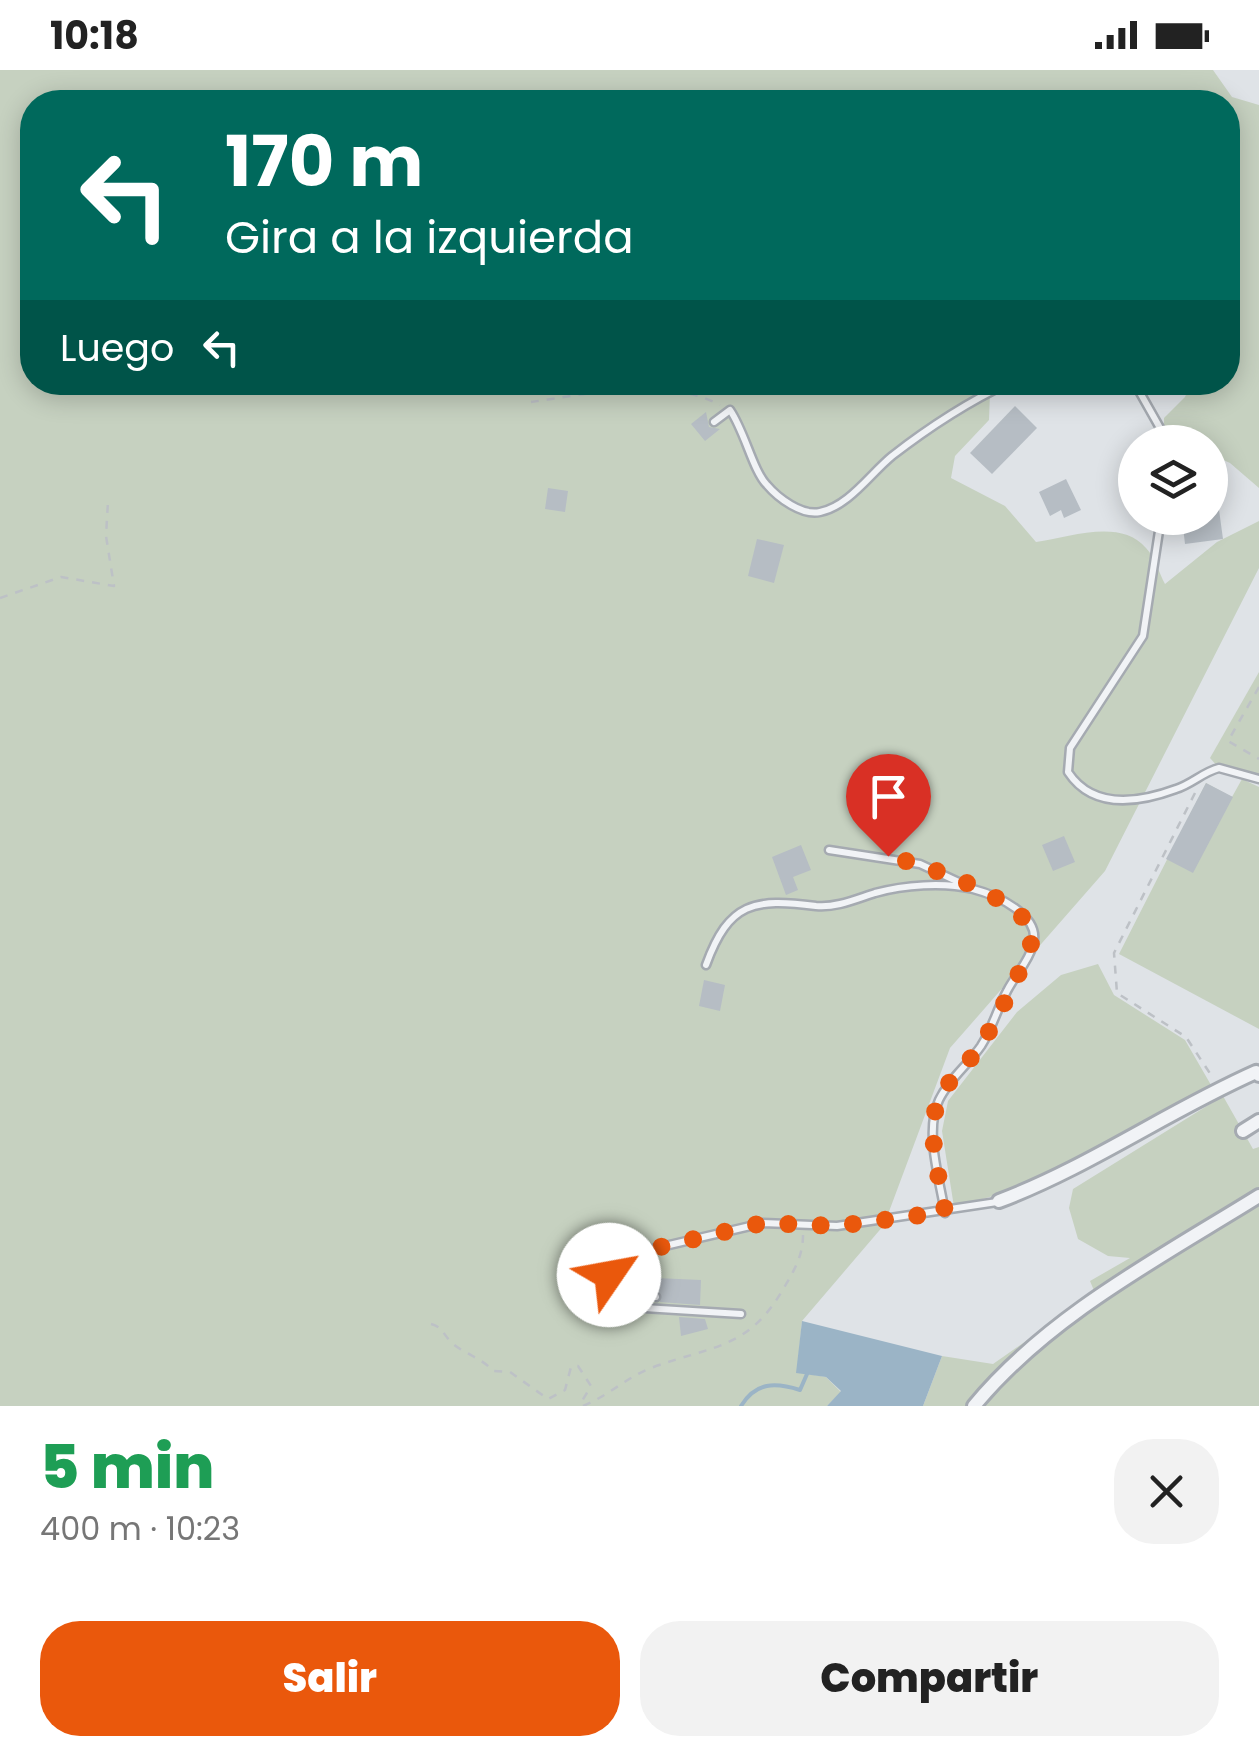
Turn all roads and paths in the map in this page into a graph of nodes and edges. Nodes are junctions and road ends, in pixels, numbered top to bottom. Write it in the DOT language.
graph roads {
  1 [pos="602,395"];
  2 [pos="690,395"];
  3 [pos="987,395"];
  4 [pos="1141,395"];
  5 [pos="532,402"];
  6 [pos="730,410"];
  7 [pos="714,422"];
  8 [pos="1158,425"];
  9 [pos="108,501"];
  10 [pos="1158,535"];
  11 [pos="0,598"];
  12 [pos="1259,687"];
  13 [pos="1259,758"];
  14 [pos="1206,771"];
  15 [pos="1259,779"];
  16 [pos="828,850"];
  17 [pos="970,888"];
  18 [pos="706,965"];
  19 [pos="1259,1075"];
  20 [pos="1217,1089"];
  21 [pos="1259,1121"];
  22 [pos="1243,1131"];
  23 [pos="1259,1196"];
  24 [pos="999,1202"];
  25 [pos="945,1212"];
  26 [pos="803,1245"];
  27 [pos="609,1275"];
  28 [pos="656,1297"];
  29 [pos="741,1314"];
  30 [pos="430,1324"];
  31 [pos="581,1406"];
  32 [pos="974,1406"];
  1 -- 5 [label="path"];
  2 -- 6 [label="path"];
  3 -- 6 [label="lane"];
  4 -- 8 [label="lane"];
  6 -- 7 [label="lane"];
  9 -- 11 [label="path"];
  10 -- 14 [label="lane"];
  12 -- 13 [label="path"];
  14 -- 15 [label="lane"];
  14 -- 20 [label="path"];
  16 -- 17 [label="lane"];
  17 -- 18 [label="lane"];
  17 -- 25 [label="lane"];
  19 -- 20 [label="street"];
  20 -- 24 [label="street"];
  21 -- 22 [label="street"];
  23 -- 32 [label="street"];
  24 -- 25 [label="lane"];
  25 -- 27 [label="lane"];
  26 -- 31 [label="path"];
  27 -- 28 [label="lane"];
  27 -- 29 [label="lane"];
  30 -- 31 [label="path"];
}
